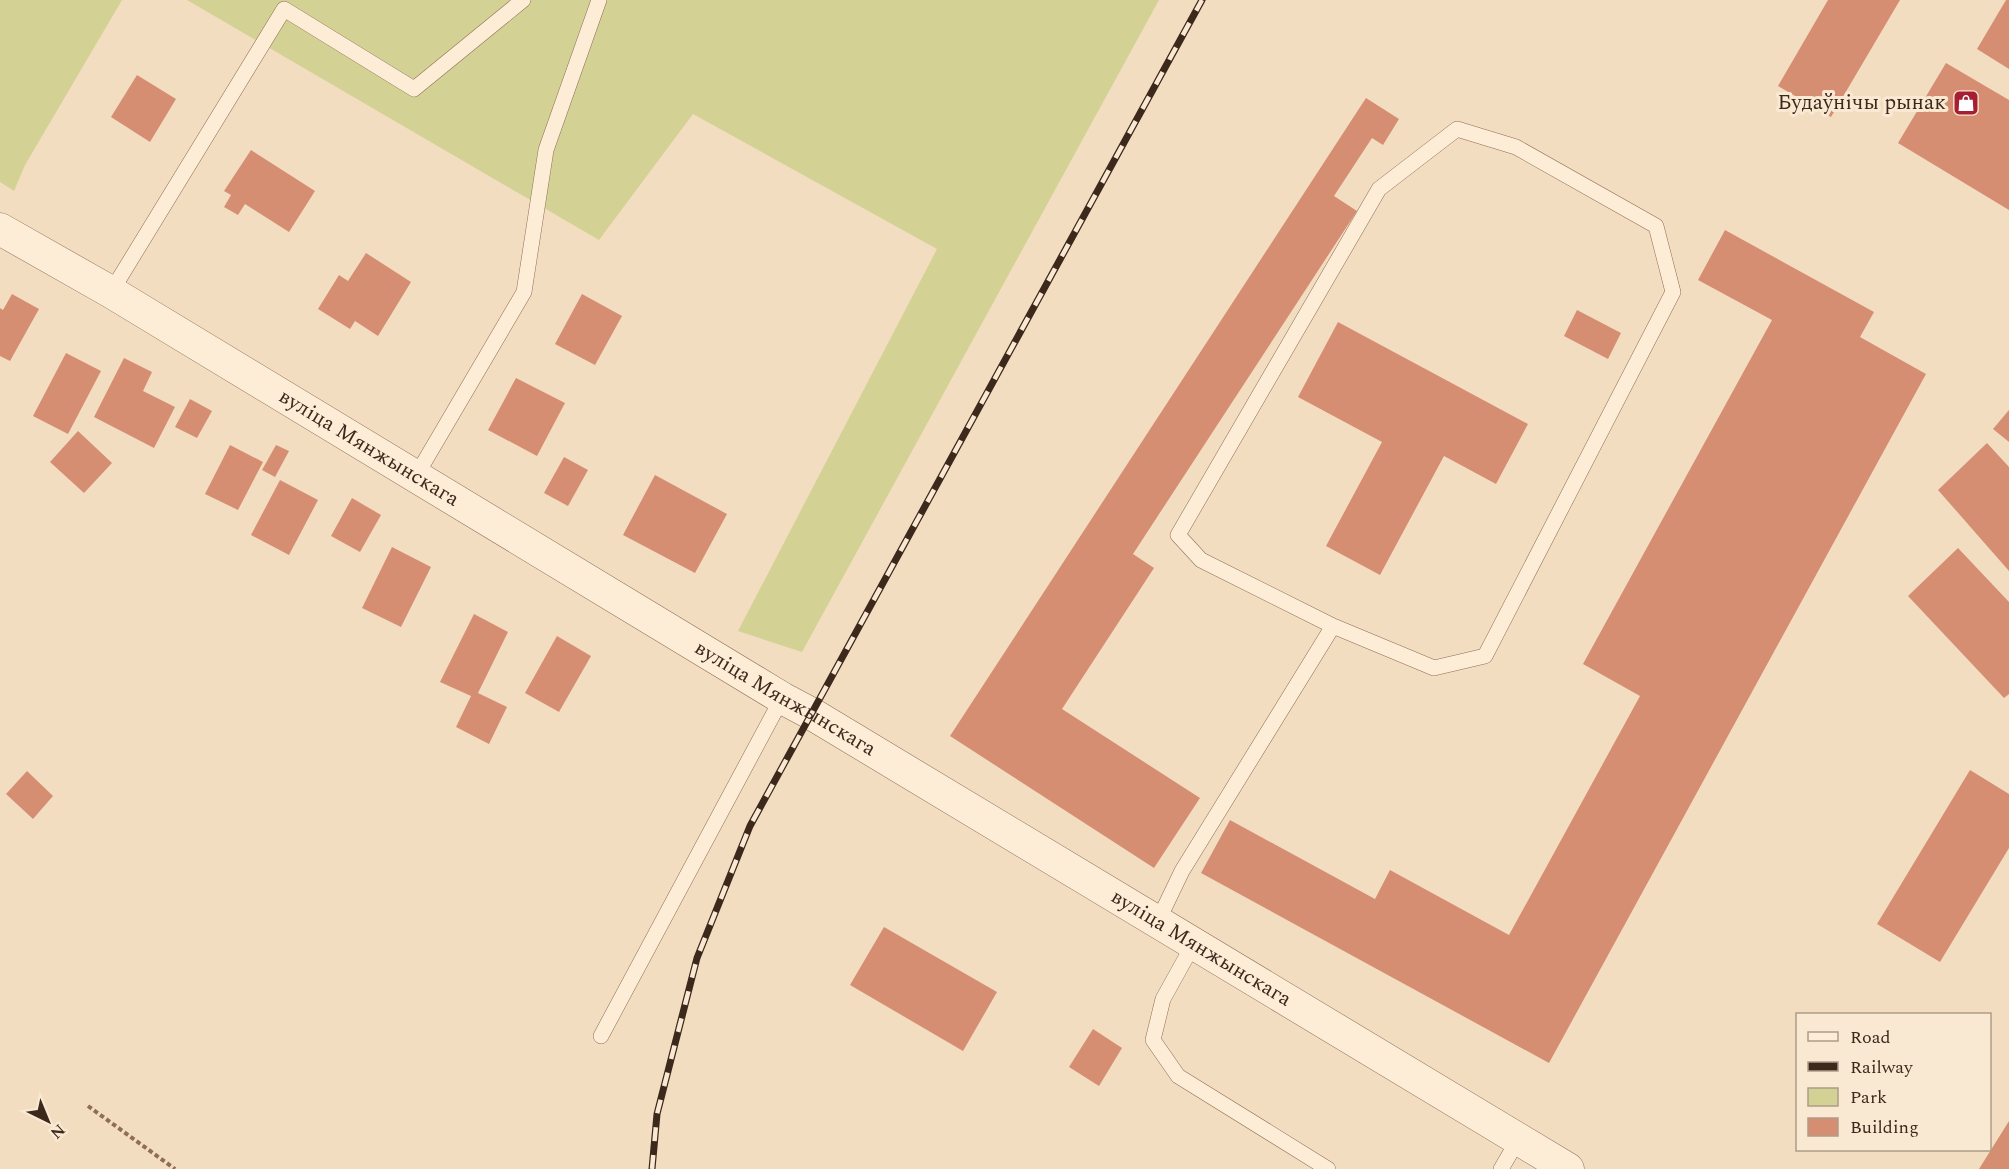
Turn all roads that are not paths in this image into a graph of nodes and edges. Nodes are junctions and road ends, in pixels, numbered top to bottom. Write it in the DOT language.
graph roads {
  1 [pos="523,0"];
  2 [pos="599,0"];
  3 [pos="0,229"];
  4 [pos="111,292"];
  5 [pos="416,476"];
  6 [pos="1333,626"];
  7 [pos="782,699"];
  8 [pos="1158,921"];
  9 [pos="1194,943"];
  10 [pos="601,1036"];
  11 [pos="1518,1140"];
  12 [pos="1328,1169"];
  13 [pos="1501,1169"];
  14 [pos="1568,1169"];
  1 -- 4 [label="lane"];
  2 -- 5 [label="lane"];
  3 -- 4 [label="street, вуліца Мянжынскага"];
  4 -- 5 [label="street, вуліца Мянжынскага"];
  5 -- 7 [label="street, вуліца Мянжынскага"];
  6 -- 6 [label="lane"];
  6 -- 8 [label="lane"];
  7 -- 8 [label="street, вуліца Мянжынскага"];
  7 -- 10 [label="lane"];
  8 -- 9 [label="street, вуліца Мянжынскага"];
  9 -- 11 [label="street, вуліца Мянжынскага"];
  9 -- 12 [label="lane"];
  11 -- 13 [label="lane"];
  11 -- 14 [label="street, вуліца Мянжынскага"];
}
